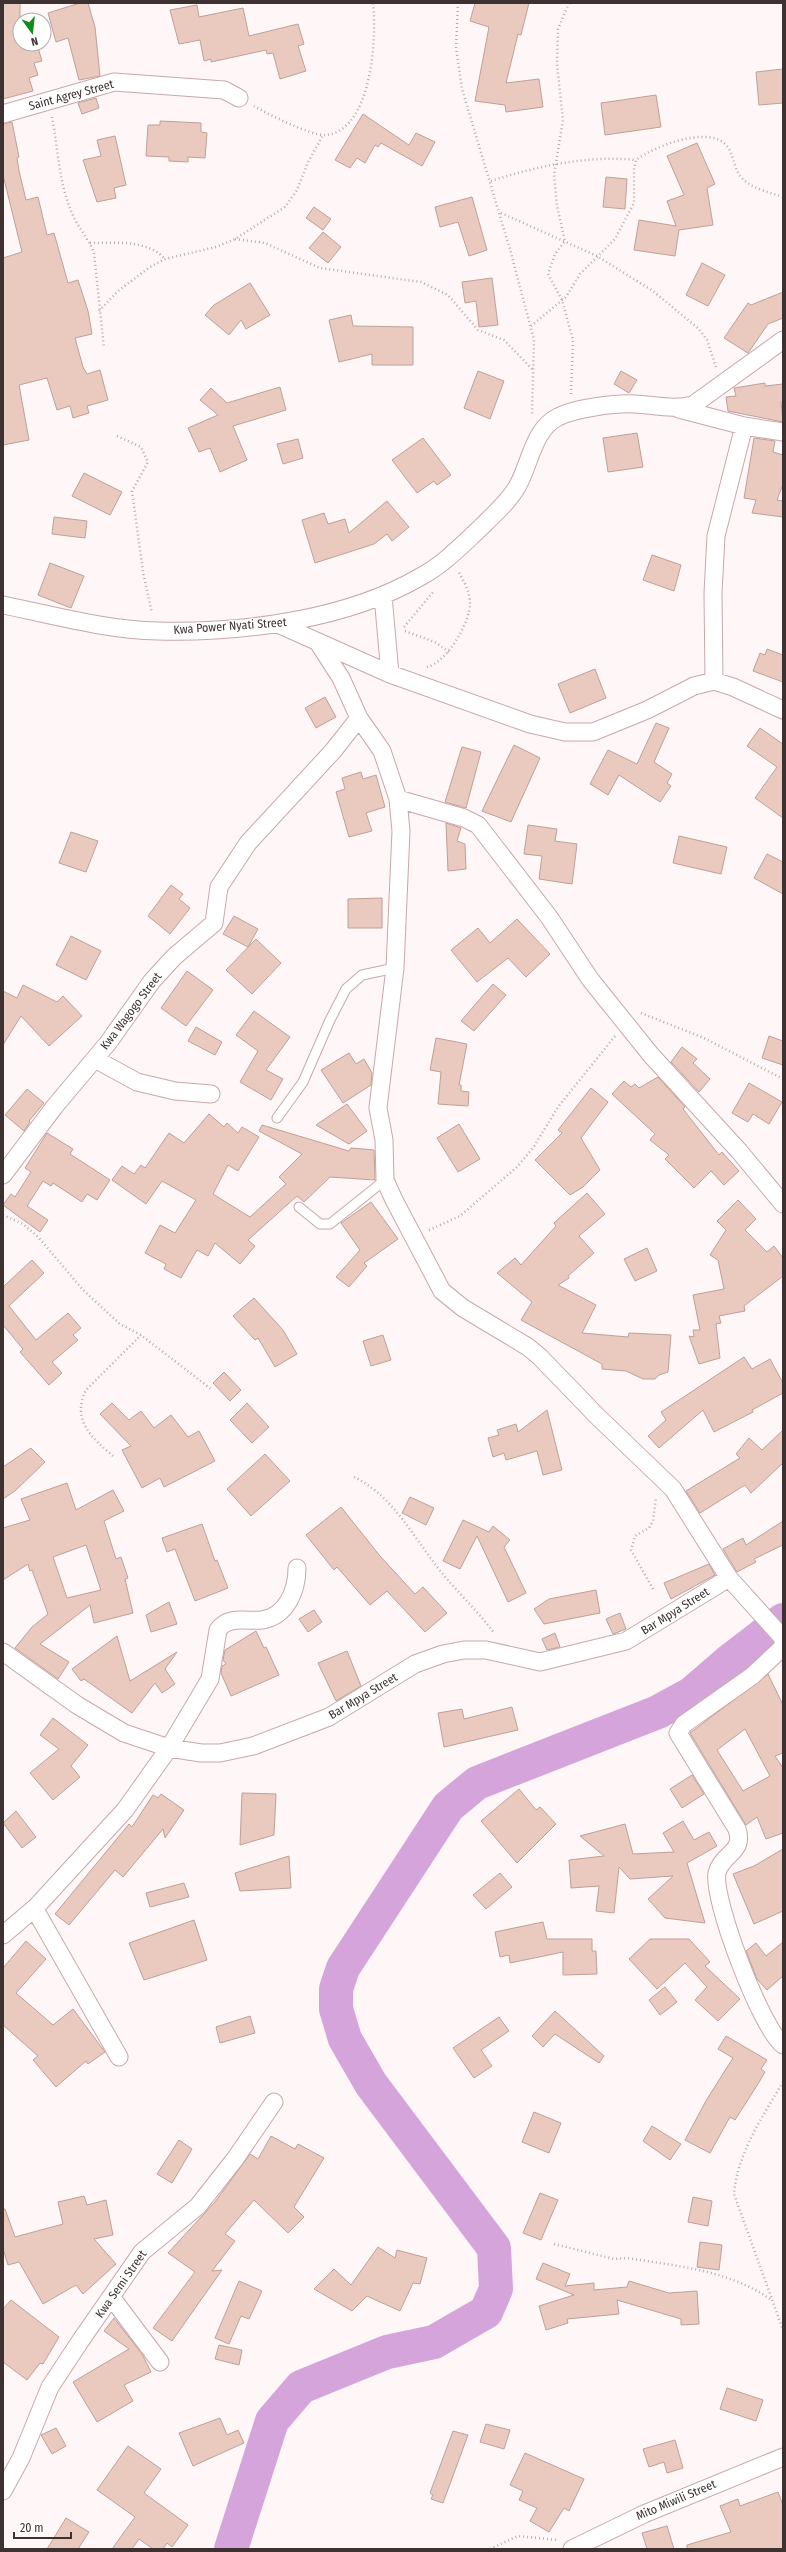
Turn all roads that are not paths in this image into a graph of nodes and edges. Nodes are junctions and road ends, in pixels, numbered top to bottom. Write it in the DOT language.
graph roads {
  1 [pos="239,98"];
  2 [pos="3,114"];
  3 [pos="783,340"];
  4 [pos="680,409"];
  5 [pos="744,426"];
  6 [pos="783,432"];
  7 [pos="382,596"];
  8 [pos="3,605"];
  9 [pos="278,624"];
  10 [pos="318,644"];
  11 [pos="394,676"];
  12 [pos="714,681"];
  13 [pos="783,710"];
  14 [pos="359,718"];
  15 [pos="398,800"];
  16 [pos="395,968"];
  17 [pos="95,1059"];
  18 [pos="211,1094"];
  19 [pos="277,1118"];
  20 [pos="3,1175"];
  21 [pos="385,1180"];
  22 [pos="783,1204"];
  23 [pos="299,1207"];
  24 [pos="297,1568"];
  25 [pos="729,1578"];
  26 [pos="783,1641"];
  27 [pos="3,1652"];
  28 [pos="169,1748"];
  29 [pos="36,1907"];
  30 [pos="3,1935"];
  31 [pos="783,2045"];
  32 [pos="119,2057"];
  33 [pos="274,2102"];
  34 [pos="112,2298"];
  35 [pos="160,2362"];
  36 [pos="783,2457"];
  37 [pos="3,2492"];
  38 [pos="576,2546"];
  1 -- 2 [label="street, Saint Agrey Street"];
  3 -- 4 [label="street, Kwa Power Nyati Street"];
  4 -- 5 [label="street"];
  4 -- 7 [label="street, Kwa Power Nyati Street"];
  5 -- 6 [label="street"];
  5 -- 12 [label="street"];
  7 -- 9 [label="street, Kwa Power Nyati Street"];
  7 -- 11 [label="street"];
  8 -- 9 [label="street, Kwa Power Nyati Street"];
  9 -- 10 [label="street"];
  10 -- 11 [label="street"];
  10 -- 14 [label="street"];
  11 -- 12 [label="street"];
  12 -- 13 [label="street"];
  14 -- 15 [label="street"];
  14 -- 17 [label="street, Kwa Wagogo Street"];
  15 -- 16 [label="street"];
  15 -- 22 [label="street"];
  16 -- 19 [label="lane"];
  16 -- 21 [label="street"];
  17 -- 18 [label="street"];
  17 -- 20 [label="street, Kwa Wagogo Street"];
  21 -- 23 [label="lane"];
  21 -- 25 [label="street"];
  24 -- 28 [label="street"];
  25 -- 26 [label="street"];
  25 -- 28 [label="street, Bar Mpya Street"];
  26 -- 31 [label="street"];
  27 -- 28 [label="street, Bar Mpya Street"];
  28 -- 29 [label="street"];
  29 -- 30 [label="street"];
  29 -- 32 [label="street"];
  33 -- 34 [label="street, Kwa Semi Street"];
  34 -- 35 [label="street"];
  34 -- 37 [label="street, Kwa Semi Street"];
  36 -- 38 [label="street, Mito Miwili Street"];
}
